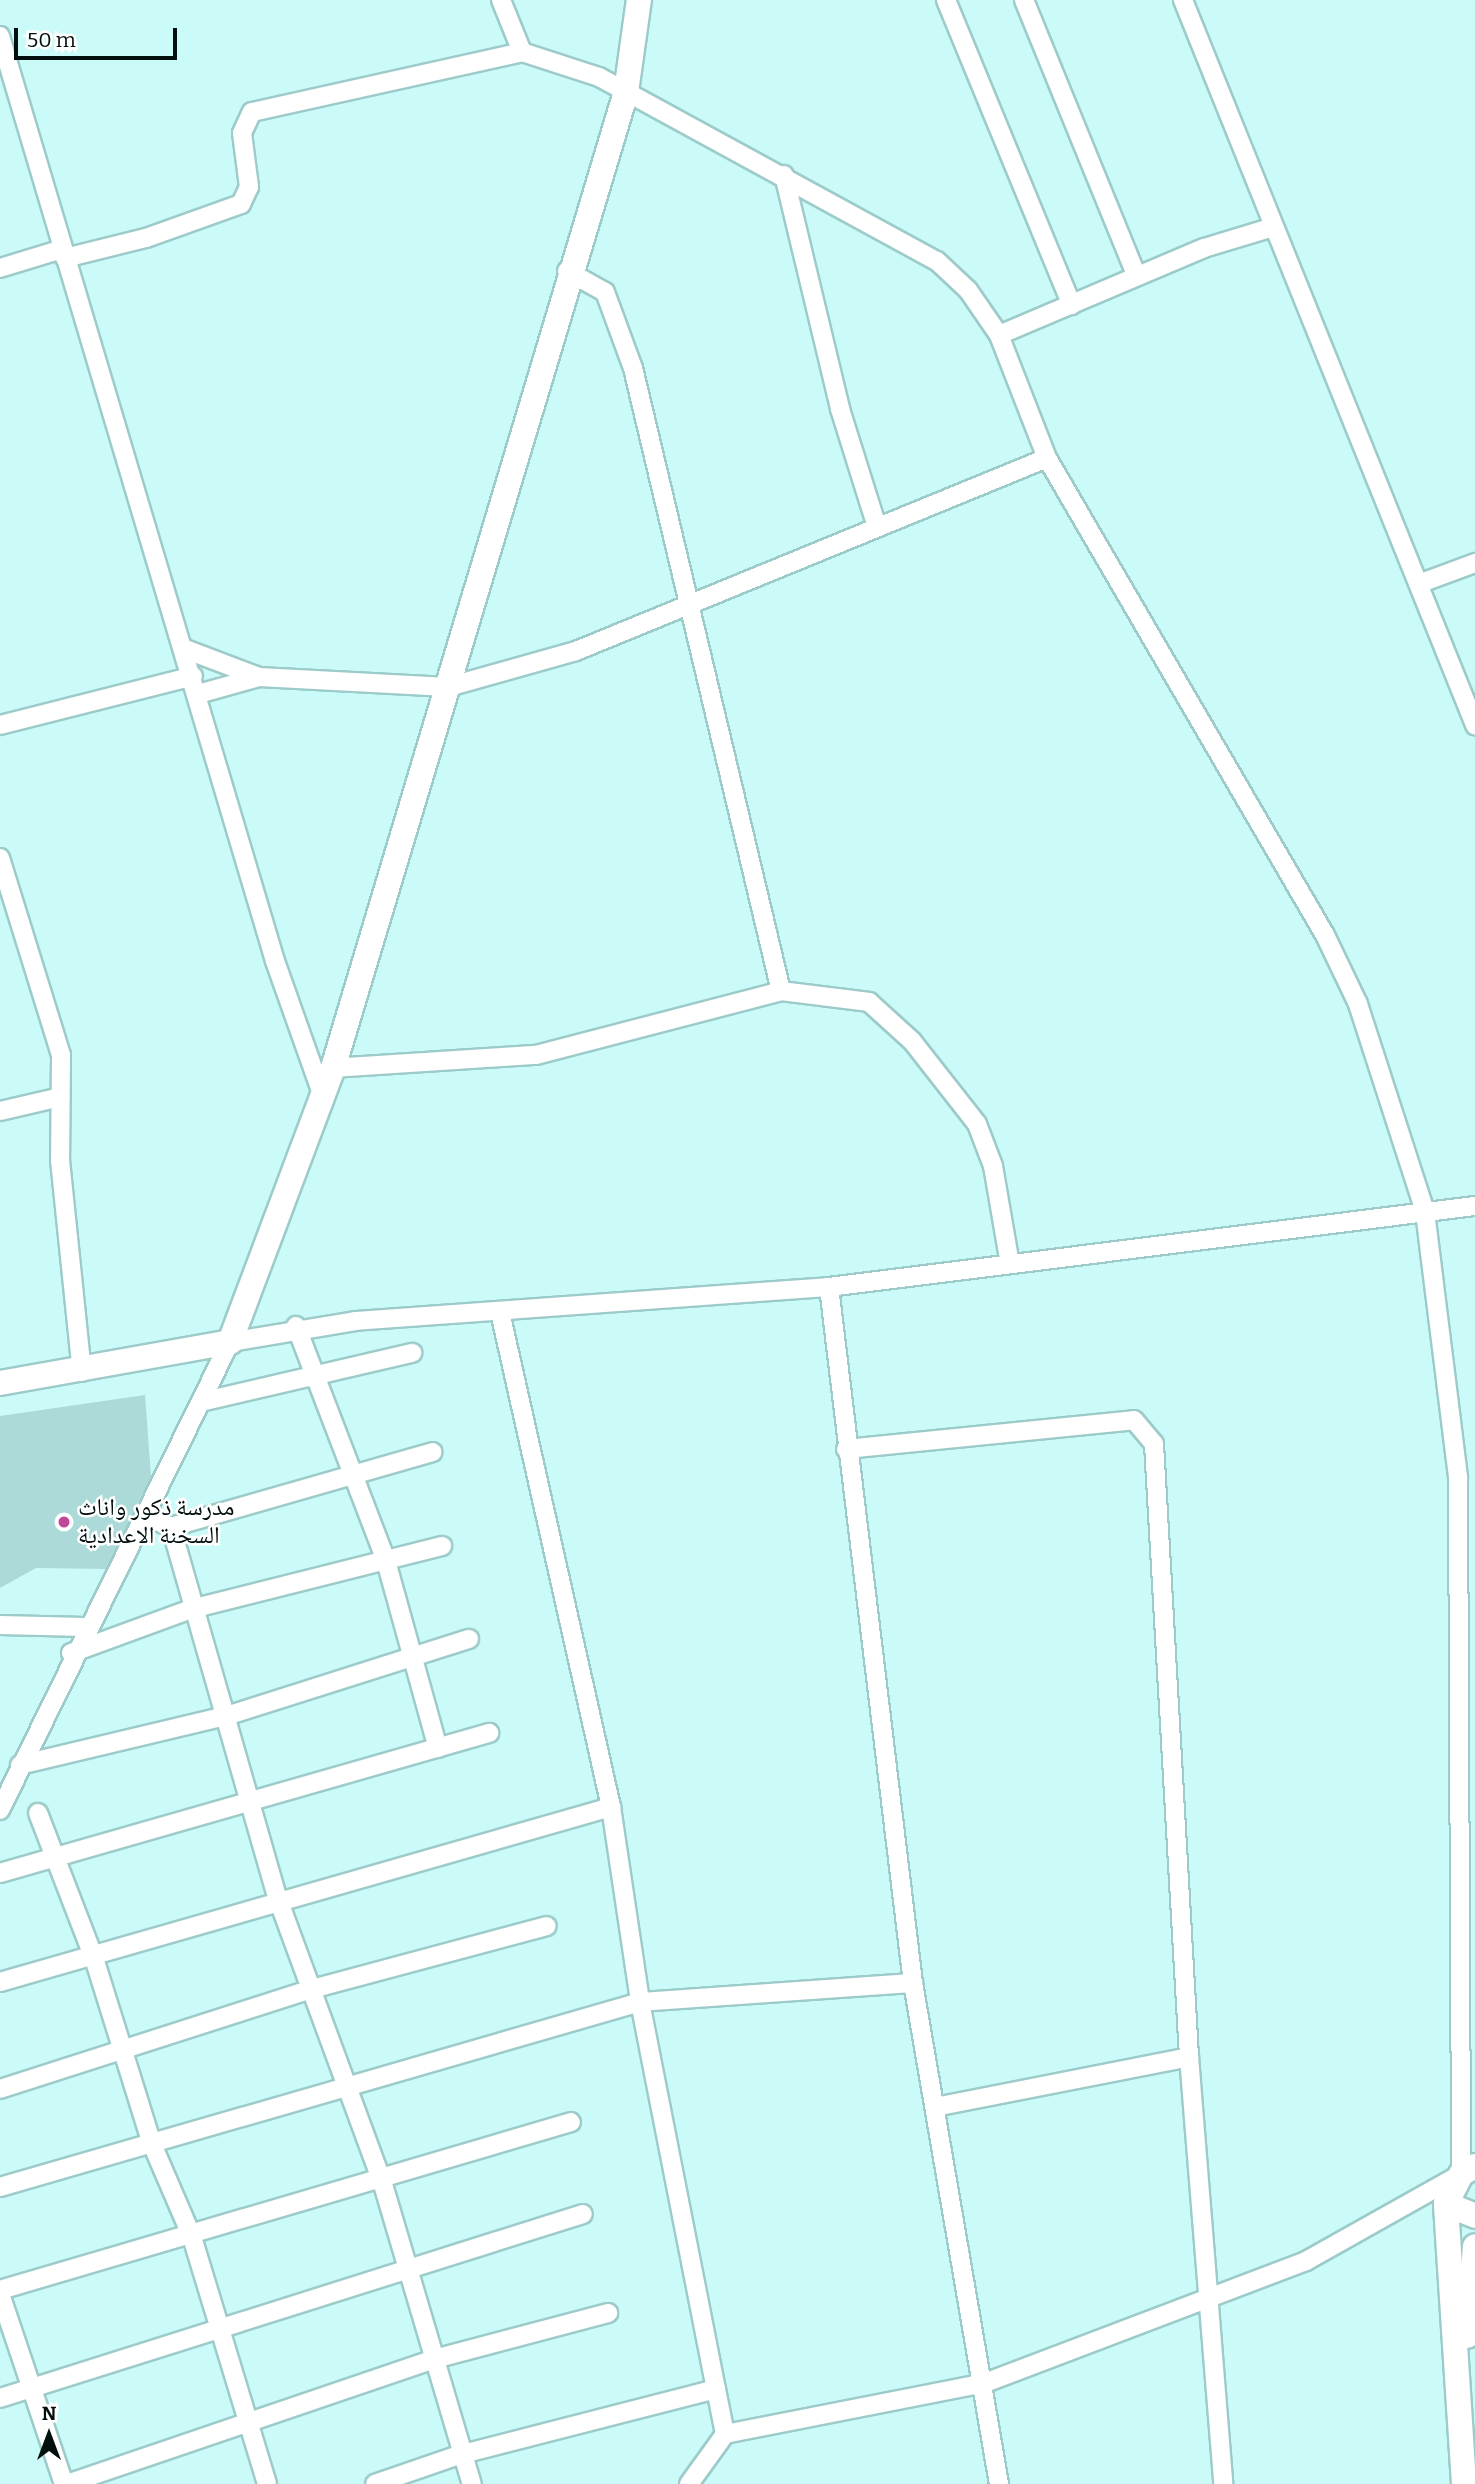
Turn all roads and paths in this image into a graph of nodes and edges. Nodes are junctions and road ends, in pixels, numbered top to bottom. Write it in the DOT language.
graph roads {
  1 [pos="500,0"];
  2 [pos="639,0"];
  3 [pos="946,0"];
  4 [pos="1024,0"];
  5 [pos="1183,0"];
  6 [pos="0,36"];
  7 [pos="522,52"];
  8 [pos="626,92"];
  9 [pos="785,176"];
  10 [pos="1273,227"];
  11 [pos="63,253"];
  12 [pos="0,268"];
  13 [pos="567,271"];
  14 [pos="1136,275"];
  15 [pos="1073,305"];
  16 [pos="999,335"];
  17 [pos="1047,458"];
  18 [pos="876,524"];
  19 [pos="1475,563"];
  20 [pos="1420,583"];
  21 [pos="690,600"];
  22 [pos="185,649"];
  23 [pos="193,676"];
  24 [pos="259,677"];
  25 [pos="448,687"];
  26 [pos="198,694"];
  27 [pos="0,725"];
  28 [pos="1475,725"];
  29 [pos="0,858"];
  30 [pos="781,991"];
  31 [pos="333,1068"];
  32 [pos="60,1097"];
  33 [pos="324,1098"];
  34 [pos="0,1111"];
  35 [pos="1475,1206"];
  36 [pos="1425,1212"];
  37 [pos="1010,1264"];
  38 [pos="829,1287"];
  39 [pos="500,1312"];
  40 [pos="296,1326"];
  41 [pos="230,1342"];
  42 [pos="412,1353"];
  43 [pos="82,1372"];
  44 [pos="313,1374"];
  45 [pos="0,1383"];
  46 [pos="201,1402"];
  47 [pos="846,1449"];
  48 [pos="432,1452"];
  49 [pos="348,1473"];
  50 [pos="1467,1476"];
  51 [pos="146,1516"];
  52 [pos="171,1527"];
  53 [pos="442,1546"];
  54 [pos="386,1561"];
  55 [pos="191,1609"];
  56 [pos="0,1625"];
  57 [pos="85,1627"];
  58 [pos="469,1639"];
  59 [pos="71,1653"];
  60 [pos="412,1657"];
  61 [pos="226,1716"];
  62 [pos="489,1733"];
  63 [pos="438,1748"];
  64 [pos="20,1765"];
  65 [pos="1466,1780"];
  66 [pos="250,1802"];
  67 [pos="1,1804"];
  68 [pos="611,1807"];
  69 [pos="38,1813"];
  70 [pos="56,1856"];
  71 [pos="0,1873"];
  72 [pos="278,1899"];
  73 [pos="547,1926"];
  74 [pos="94,1958"];
  75 [pos="0,1982"];
  76 [pos="913,1983"];
  77 [pos="308,1990"];
  78 [pos="640,2002"];
  79 [pos="122,2053"];
  80 [pos="1189,2057"];
  81 [pos="0,2090"];
  82 [pos="344,2091"];
  83 [pos="935,2106"];
  84 [pos="570,2122"];
  85 [pos="152,2144"];
  86 [pos="1470,2171"];
  87 [pos="382,2181"];
  88 [pos="0,2187"];
  89 [pos="1446,2204"];
  90 [pos="583,2214"];
  91 [pos="1475,2216"];
  92 [pos="192,2237"];
  93 [pos="1475,2246"];
  94 [pos="405,2268"];
  95 [pos="0,2292"];
  96 [pos="1210,2302"];
  97 [pos="608,2313"];
  98 [pos="220,2329"];
  99 [pos="438,2358"];
  100 [pos="985,2383"];
  101 [pos="32,2387"];
  102 [pos="716,2389"];
  103 [pos="1461,2393"];
  104 [pos="0,2398"];
  105 [pos="248,2424"];
  106 [pos="725,2434"];
  107 [pos="463,2454"];
  108 [pos="684,2483"];
  109 [pos="65,2484"];
  110 [pos="267,2484"];
  111 [pos="375,2484"];
  112 [pos="472,2484"];
  113 [pos="999,2484"];
  114 [pos="1223,2484"];
  115 [pos="1464,2484"];
  1 -- 7 [label="street"];
  2 -- 8 [label="street"];
  3 -- 15 [label="street"];
  4 -- 14 [label="street"];
  5 -- 10 [label="street"];
  6 -- 11 [label="street"];
  7 -- 8 [label="street"];
  7 -- 11 [label="street"];
  8 -- 9 [label="street"];
  8 -- 13 [label="street"];
  9 -- 16 [label="street"];
  9 -- 18 [label="street"];
  10 -- 14 [label="street"];
  10 -- 20 [label="street"];
  11 -- 12 [label="street"];
  11 -- 22 [label="street"];
  13 -- 21 [label="street"];
  13 -- 25 [label="street"];
  14 -- 15 [label="street"];
  15 -- 16 [label="street"];
  16 -- 17 [label="street"];
  17 -- 18 [label="street"];
  17 -- 36 [label="street"];
  18 -- 21 [label="street"];
  19 -- 20 [label="street"];
  20 -- 28 [label="street"];
  21 -- 25 [label="street"];
  21 -- 30 [label="street"];
  22 -- 23 [label="street"];
  22 -- 24 [label="street"];
  23 -- 26 [label="street"];
  23 -- 27 [label="street"];
  24 -- 25 [label="street"];
  24 -- 26 [label="street"];
  25 -- 31 [label="street"];
  26 -- 33 [label="street"];
  29 -- 32 [label="street"];
  30 -- 31 [label="street"];
  30 -- 37 [label="street"];
  31 -- 33 [label="street"];
  32 -- 34 [label="street"];
  32 -- 43 [label="street"];
  33 -- 41 [label="street"];
  35 -- 36 [label="street"];
  36 -- 37 [label="street"];
  36 -- 50 [label="street"];
  37 -- 38 [label="street"];
  38 -- 39 [label="street"];
  38 -- 47 [label="street"];
  39 -- 40 [label="street"];
  39 -- 68 [label="street"];
  40 -- 41 [label="street"];
  40 -- 44 [label="street"];
  41 -- 43 [label="street"];
  41 -- 46 [label="street"];
  42 -- 44 [label="street"];
  43 -- 45 [label="street"];
  44 -- 46 [label="street"];
  44 -- 49 [label="street"];
  46 -- 51 [label="street"];
  47 -- 76 [label="street"];
  47 -- 80 [label="street"];
  48 -- 49 [label="street"];
  49 -- 52 [label="street"];
  49 -- 54 [label="street"];
  50 -- 65 [label="street"];
  51 -- 52 [label="street"];
  51 -- 57 [label="street"];
  52 -- 55 [label="street"];
  53 -- 54 [label="street"];
  54 -- 55 [label="street"];
  54 -- 60 [label="street"];
  55 -- 59 [label="street"];
  55 -- 61 [label="street"];
  56 -- 57 [label="street"];
  57 -- 59 [label="street"];
  58 -- 60 [label="street"];
  59 -- 64 [label="street"];
  60 -- 61 [label="street"];
  60 -- 63 [label="street"];
  61 -- 64 [label="street"];
  61 -- 66 [label="street"];
  62 -- 63 [label="street"];
  63 -- 66 [label="street"];
  64 -- 67 [label="street"];
  65 -- 86 [label="street"];
  66 -- 70 [label="street"];
  66 -- 72 [label="street"];
  68 -- 72 [label="street"];
  68 -- 78 [label="street"];
  69 -- 70 [label="street"];
  70 -- 71 [label="street"];
  70 -- 74 [label="street"];
  72 -- 74 [label="street"];
  72 -- 77 [label="street"];
  73 -- 77 [label="street"];
  74 -- 75 [label="street"];
  74 -- 79 [label="street"];
  76 -- 78 [label="street"];
  76 -- 83 [label="street"];
  77 -- 79 [label="street"];
  77 -- 82 [label="street"];
  78 -- 82 [label="street"];
  78 -- 102 [label="street"];
  79 -- 81 [label="street"];
  79 -- 85 [label="street"];
  80 -- 83 [label="street"];
  80 -- 96 [label="street"];
  82 -- 85 [label="street"];
  82 -- 87 [label="street"];
  83 -- 100 [label="street"];
  84 -- 87 [label="street"];
  85 -- 88 [label="street"];
  85 -- 92 [label="street"];
  86 -- 89 [label="street"];
  86 -- 96 [label="street"];
  87 -- 92 [label="street"];
  87 -- 94 [label="street"];
  89 -- 91 [label="street"];
  89 -- 103 [label="street"];
  90 -- 94 [label="street"];
  92 -- 95 [label="street"];
  92 -- 98 [label="street"];
  93 -- 103 [label="street"];
  94 -- 98 [label="street"];
  94 -- 99 [label="street"];
  95 -- 101 [label="street"];
  96 -- 100 [label="street"];
  96 -- 114 [label="street"];
  97 -- 99 [label="street"];
  98 -- 101 [label="street"];
  98 -- 105 [label="street"];
  99 -- 105 [label="street"];
  99 -- 107 [label="street"];
  100 -- 106 [label="street"];
  100 -- 113 [label="street"];
  101 -- 104 [label="street"];
  101 -- 109 [label="street"];
  102 -- 106 [label="street"];
  102 -- 107 [label="street"];
  103 -- 115 [label="street"];
  105 -- 109 [label="street"];
  105 -- 110 [label="street"];
  106 -- 108 [label="street"];
  107 -- 111 [label="street"];
  107 -- 112 [label="street"];
}
